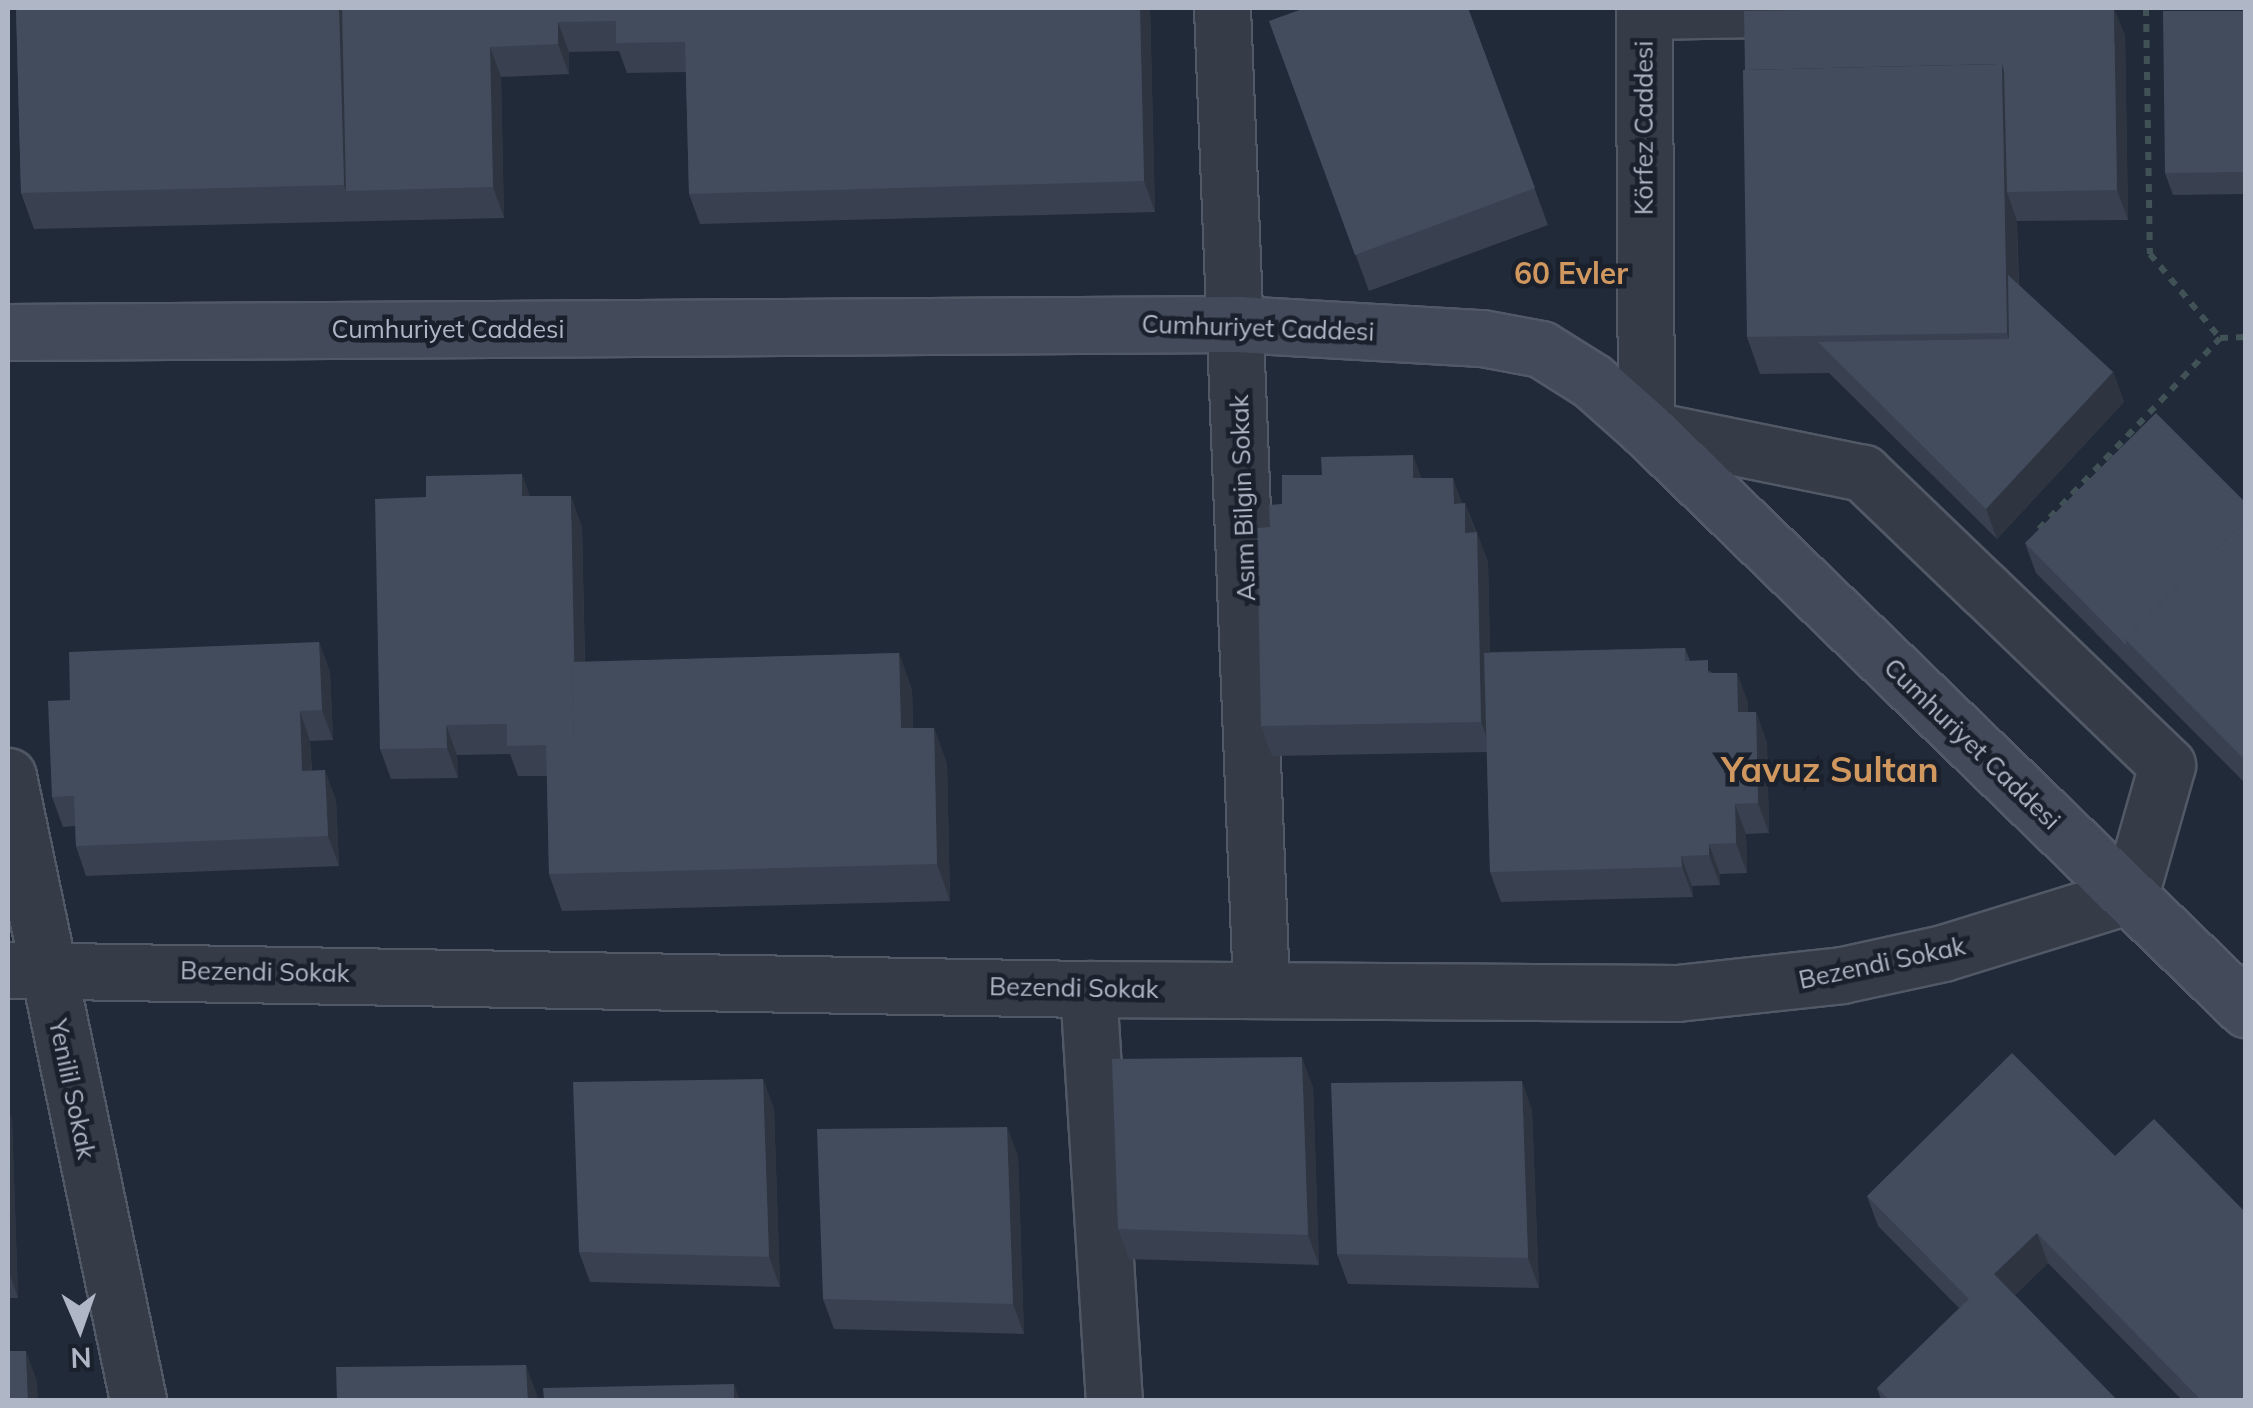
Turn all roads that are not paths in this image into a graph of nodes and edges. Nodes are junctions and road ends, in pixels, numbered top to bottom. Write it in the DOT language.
graph roads {
  1 [pos="1222,8"];
  2 [pos="1820,8"];
  3 [pos="1644,9"];
  4 [pos="1237,324"];
  5 [pos="8,332"];
  6 [pos="1646,429"];
  7 [pos="8,776"];
  8 [pos="2130,896"];
  9 [pos="27,969"];
  10 [pos="1088,989"];
  11 [pos="1261,990"];
  12 [pos="2246,1009"];
  13 [pos="138,1400"];
  14 [pos="1114,1400"];
  1 -- 4 [label="street, Asım Bilgin Sokak"];
  2 -- 3 [label="street"];
  3 -- 6 [label="street, Körfez Caddesi"];
  4 -- 5 [label="street, Cumhuriyet Caddesi"];
  4 -- 6 [label="street, Cumhuriyet Caddesi"];
  4 -- 11 [label="street, Asım Bilgin Sokak"];
  6 -- 8 [label="street, Cumhuriyet Caddesi"];
  6 -- 8 [label="street"];
  7 -- 9 [label="street, Yenilil Sokak"];
  8 -- 11 [label="street, Bezendi Sokak"];
  8 -- 12 [label="street, Cumhuriyet Caddesi"];
  9 -- 10 [label="street, Bezendi Sokak"];
  9 -- 13 [label="street, Yenilil Sokak"];
  10 -- 11 [label="street, Bezendi Sokak"];
  10 -- 14 [label="street"];
}
